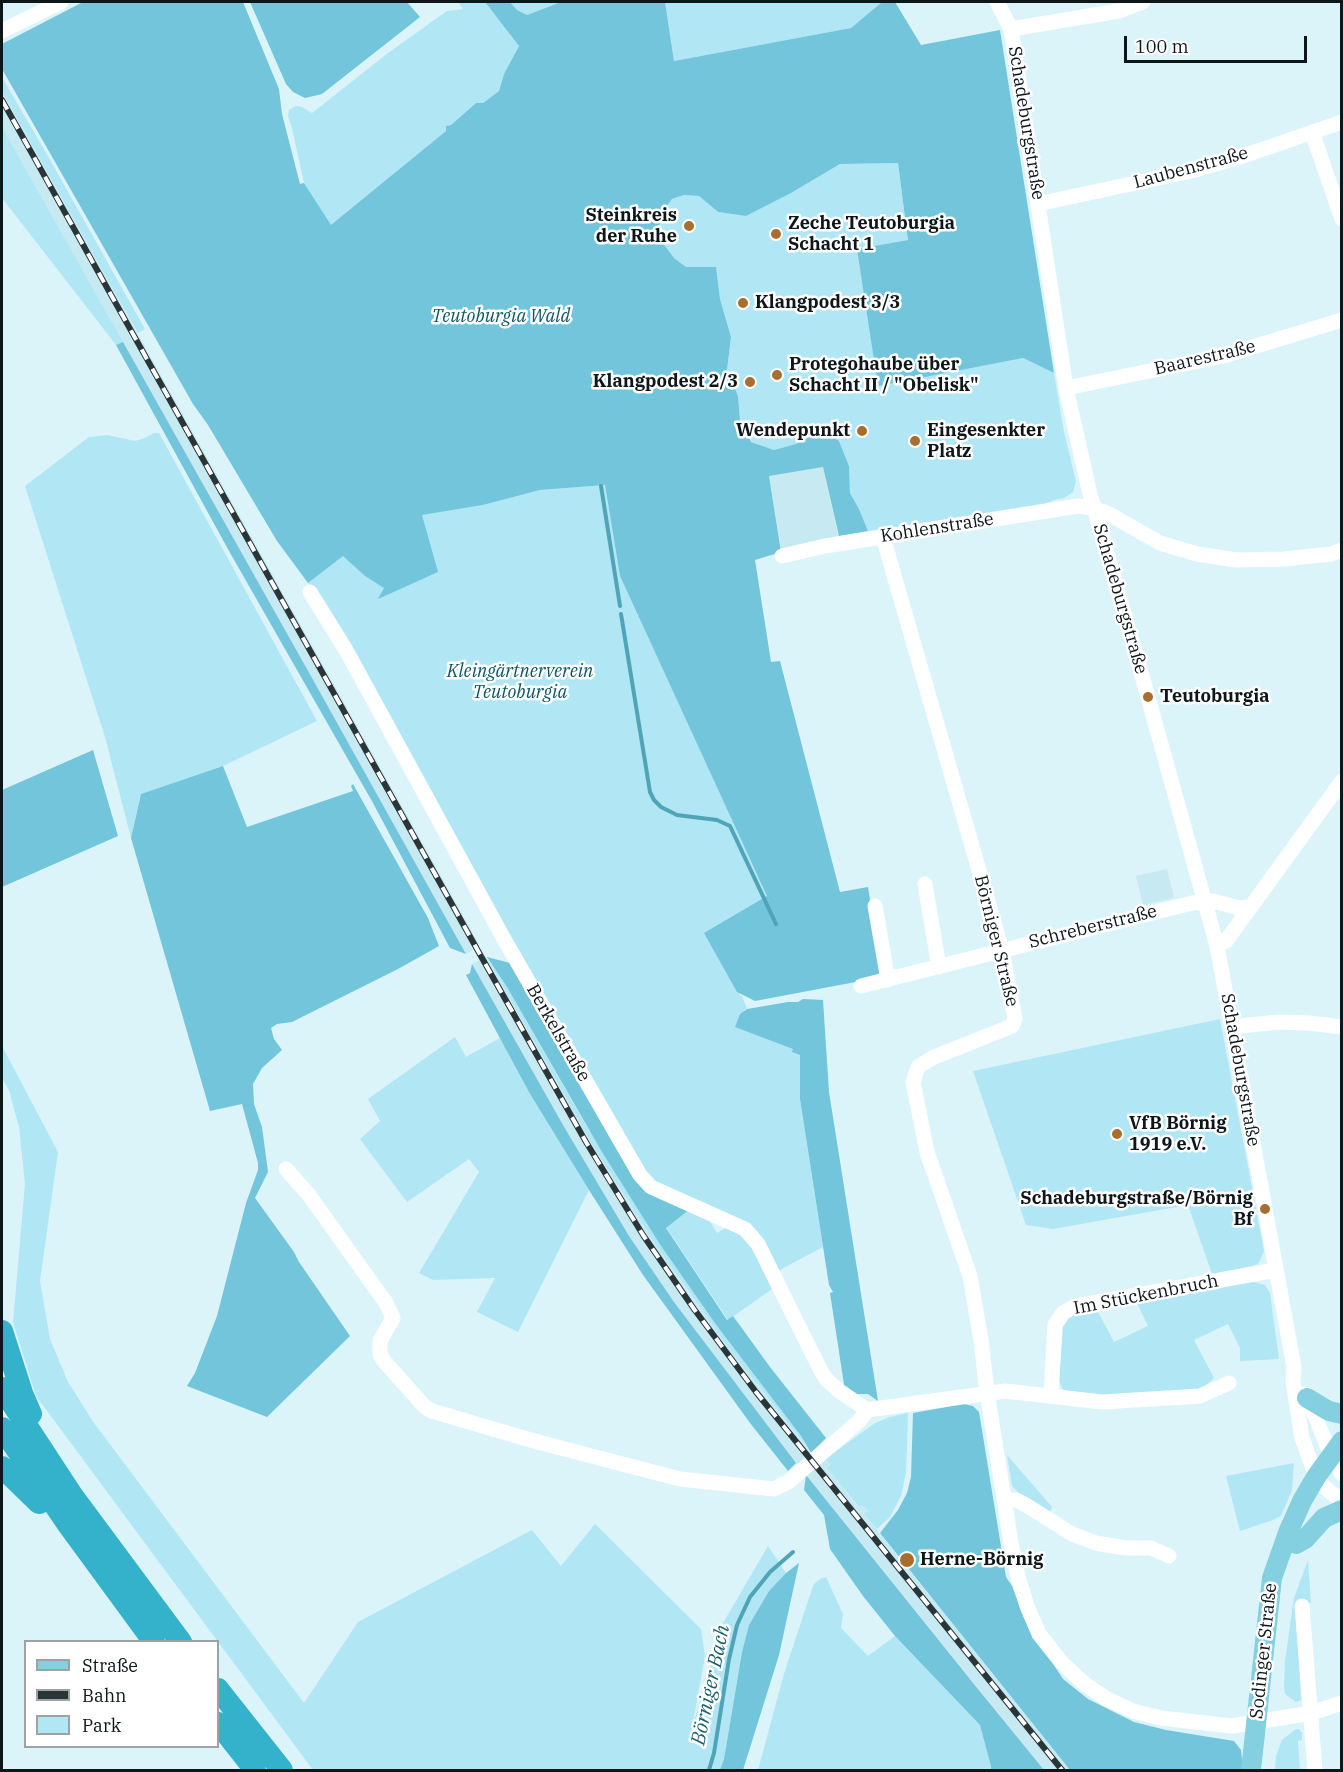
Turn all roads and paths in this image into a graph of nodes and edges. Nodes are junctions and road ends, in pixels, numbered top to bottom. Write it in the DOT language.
graph roads {
  1 [pos="61,2"];
  2 [pos="997,2"];
  3 [pos="1143,2"];
  4 [pos="1011,29"];
  5 [pos="2,32"];
  6 [pos="1341,122"];
  7 [pos="1312,132"];
  8 [pos="1038,204"];
  9 [pos="1341,219"];
  10 [pos="1341,320"];
  11 [pos="1066,388"];
  12 [pos="1093,508"];
  13 [pos="883,537"];
  14 [pos="1341,550"];
  15 [pos="782,556"];
  16 [pos="310,592"];
  17 [pos="1341,781"];
  18 [pos="925,884"];
  19 [pos="1206,902"];
  20 [pos="875,906"];
  21 [pos="1249,907"];
  22 [pos="1217,946"];
  23 [pos="1002,950"];
  24 [pos="939,967"];
  25 [pos="888,980"];
  26 [pos="861,986"];
  27 [pos="1232,1027"];
  28 [pos="1341,1027"];
  29 [pos="286,1169"];
  30 [pos="1276,1270"];
  31 [pos="2,1332"];
  32 [pos="1294,1367"];
  33 [pos="1229,1383"];
  34 [pos="2,1388"];
  35 [pos="987,1392"];
  36 [pos="1051,1395"];
  37 [pos="1307,1398"];
  38 [pos="867,1410"];
  39 [pos="1341,1414"];
  40 [pos="2,1428"];
  41 [pos="1338,1460"];
  42 [pos="2,1467"];
  43 [pos="1319,1481"];
  44 [pos="72,1495"];
  45 [pos="1004,1500"];
  46 [pos="1341,1502"];
  47 [pos="1341,1510"];
  48 [pos="1296,1544"];
  49 [pos="1169,1556"];
  50 [pos="120,1596"];
  51 [pos="1302,1606"];
  52 [pos="153,1640"];
  53 [pos="180,1640"];
  54 [pos="219,1690"];
  55 [pos="1341,1703"];
  56 [pos="1311,1713"];
  57 [pos="1263,1721"];
  58 [pos="219,1725"];
  59 [pos="255,1770"];
  60 [pos="282,1770"];
  61 [pos="1251,1770"];
  62 [pos="1262,1770"];
  63 [pos="1315,1770"];
  1 -- 5 [label="street"];
  2 -- 4 [label="street"];
  3 -- 4 [label="street, Schadeburgstraße"];
  4 -- 8 [label="street, Schadeburgstraße"];
  6 -- 7 [label="street, Laubenstraße"];
  7 -- 8 [label="street, Laubenstraße"];
  7 -- 9 [label="street"];
  8 -- 11 [label="street, Schadeburgstraße"];
  10 -- 11 [label="street, Baarestraße"];
  11 -- 12 [label="street, Schadeburgstraße"];
  12 -- 13 [label="street, Kohlenstraße"];
  12 -- 14 [label="street"];
  12 -- 19 [label="street, Schadeburgstraße"];
  13 -- 15 [label="street, Kohlenstraße"];
  13 -- 23 [label="street, Börniger Straße"];
  16 -- 38 [label="street, Berkelstraße"];
  17 -- 21 [label="street"];
  18 -- 24 [label="street"];
  19 -- 21 [label="street, Schreberstraße"];
  19 -- 22 [label="street, Schadeburgstraße"];
  19 -- 23 [label="street, Schreberstraße"];
  20 -- 25 [label="street"];
  21 -- 22 [label="street"];
  22 -- 27 [label="street, Schadeburgstraße"];
  23 -- 24 [label="street, Schreberstraße"];
  23 -- 35 [label="street, Börniger Straße"];
  24 -- 25 [label="street, Schreberstraße"];
  25 -- 26 [label="street, Schreberstraße"];
  27 -- 28 [label="street"];
  27 -- 30 [label="street, Schadeburgstraße"];
  29 -- 38 [label="street"];
  30 -- 32 [label="street, Schadeburgstraße"];
  30 -- 36 [label="street, Im Stückenbruch"];
  31 -- 44 [label="highway"];
  32 -- 37 [label="street, Schadeburgstraße"];
  32 -- 43 [label="street, Schadeburgstraße"];
  33 -- 36 [label="street"];
  34 -- 44 [label="highway"];
  35 -- 36 [label="street"];
  35 -- 38 [label="street"];
  35 -- 45 [label="street"];
  37 -- 39 [label="main road"];
  37 -- 41 [label="street, Schadeburgstraße"];
  40 -- 50 [label="highway"];
  41 -- 43 [label="main road, Sodinger Straße"];
  42 -- 50 [label="highway"];
  43 -- 46 [label="street"];
  43 -- 48 [label="main road, Sodinger Straße"];
  43 -- 57 [label="main road, Sodinger Straße"];
  44 -- 53 [label="highway"];
  45 -- 49 [label="street"];
  45 -- 57 [label="street"];
  47 -- 48 [label="main road"];
  48 -- 57 [label="main road, Sodinger Straße"];
  50 -- 52 [label="highway"];
  51 -- 56 [label="street"];
  54 -- 60 [label="highway"];
  55 -- 56 [label="street"];
  56 -- 57 [label="street"];
  56 -- 63 [label="street"];
  57 -- 61 [label="main road, Sodinger Straße"];
  57 -- 62 [label="main road, Sodinger Straße"];
  58 -- 59 [label="highway"];
}
